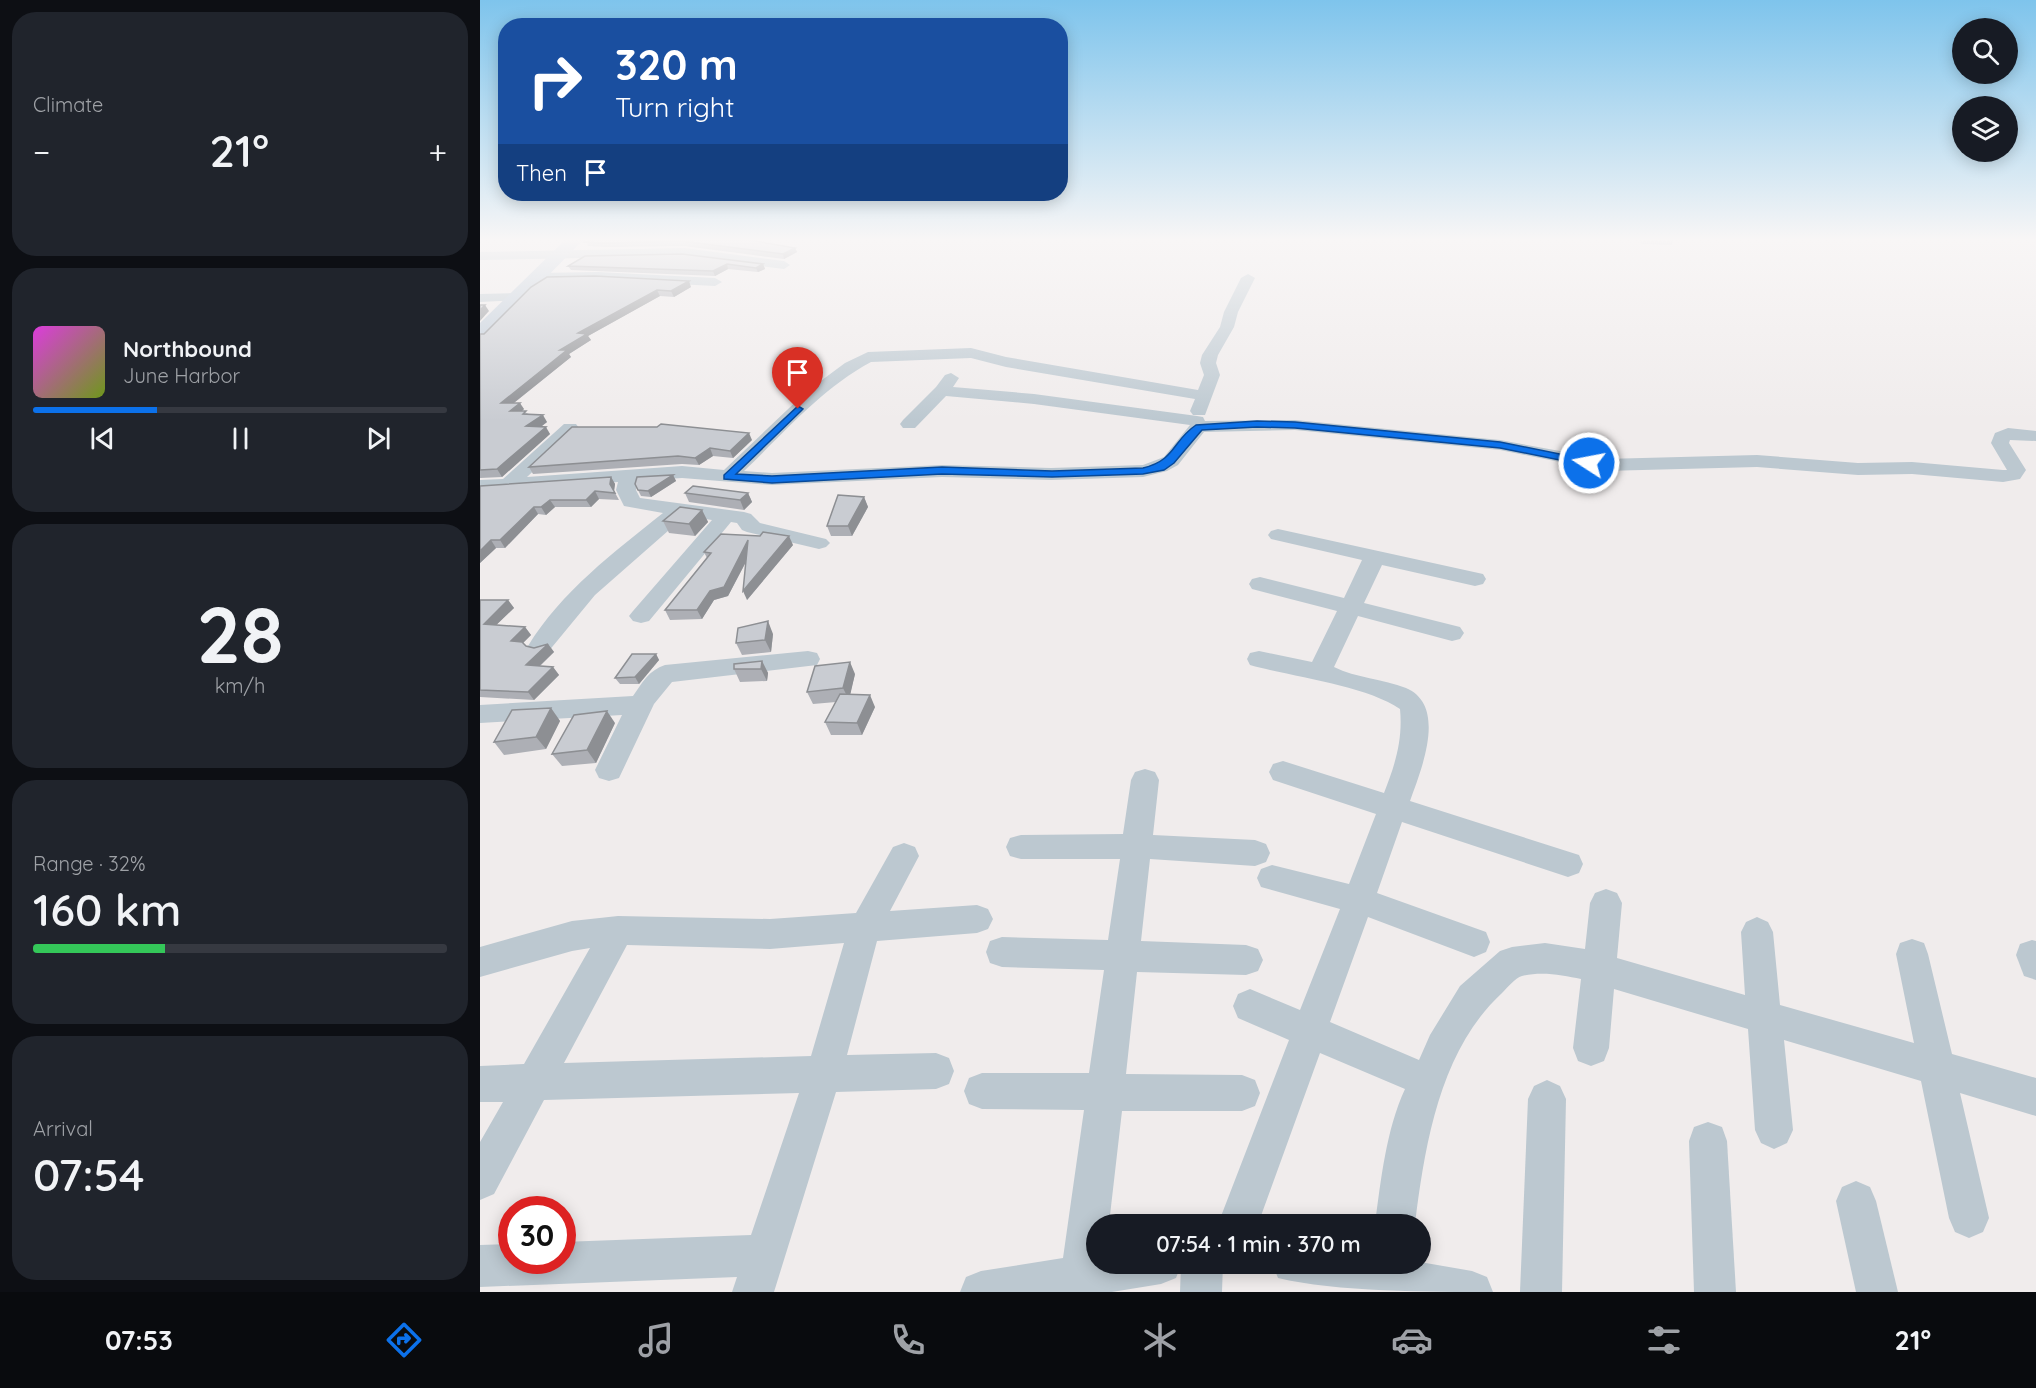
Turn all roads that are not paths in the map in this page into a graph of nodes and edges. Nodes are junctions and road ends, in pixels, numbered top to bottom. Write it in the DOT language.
graph roads {
  1 [pos="514,300"];
  2 [pos="1237,300"];
  3 [pos="480,334"];
  4 [pos="1204,396"];
  5 [pos="909,424"];
  6 [pos="1198,424"];
  7 [pos="570,428"];
  8 [pos="2036,436"];
  9 [pos="629,477"];
  10 [pos="727,477"];
  11 [pos="508,484"];
  12 [pos="480,486"];
  13 [pos="679,511"];
  14 [pos="726,516"];
  15 [pos="1278,535"];
  16 [pos="819,543"];
  17 [pos="1375,556"];
  18 [pos="1474,579"];
  19 [pos="1260,584"];
  20 [pos="1351,606"];
  21 [pos="641,616"];
  22 [pos="1452,633"];
  23 [pos="540,646"];
  24 [pos="1259,658"];
  25 [pos="808,659"];
  26 [pos="1326,674"];
  27 [pos="642,705"];
  28 [pos="480,714"];
  29 [pos="609,770"];
  30 [pos="1283,772"];
  31 [pos="1145,780"];
  32 [pos="1393,807"];
  33 [pos="1137,846"];
  34 [pos="1021,848"];
  35 [pos="904,856"];
  36 [pos="1568,864"];
  37 [pos="1359,900"];
  38 [pos="1606,903"];
  39 [pos="977,919"];
  40 [pos="865,927"];
  41 [pos="618,930"];
  42 [pos="1757,932"];
  43 [pos="1474,942"];
  44 [pos="1002,952"];
  45 [pos="1912,954"];
  46 [pos="1123,956"];
  47 [pos="1246,960"];
  48 [pos="480,962"];
  49 [pos="1600,969"];
  50 [pos="1250,1006"];
  51 [pos="1764,1017"];
  52 [pos="1310,1030"];
  53 [pos="1591,1048"];
  54 [pos="1938,1068"];
  55 [pos="936,1071"];
  56 [pos="1405,1071"];
  57 [pos="823,1076"];
  58 [pos="534,1083"];
  59 [pos="480,1084"];
  60 [pos="982,1091"];
  61 [pos="1106,1091"];
  62 [pos="1242,1093"];
  63 [pos="2036,1097"];
  64 [pos="1547,1099"];
  65 [pos="1774,1130"];
  66 [pos="1708,1141"];
  67 [pos="480,1180"];
  68 [pos="1856,1201"];
  69 [pos="1242,1214"];
  70 [pos="1396,1214"];
  71 [pos="1969,1218"];
  72 [pos="480,1266"];
  73 [pos="760,1274"];
  74 [pos="1089,1274"];
  75 [pos="1202,1274"];
  76 [pos="1368,1274"];
  77 [pos="1082,1275"];
  78 [pos="1402,1279"];
  79 [pos="1007,1290"];
  80 [pos="1201,1292"];
  81 [pos="1472,1292"];
  82 [pos="1541,1292"];
  83 [pos="1715,1292"];
  84 [pos="1876,1292"];
  1 -- 3 [label="street"];
  2 -- 4 [label="street"];
  4 -- 6 [label="street"];
  4 -- 10 [label="street"];
  5 -- 6 [label="street"];
  6 -- 8 [label="street"];
  6 -- 10 [label="street"];
  7 -- 11 [label="street"];
  9 -- 10 [label="street"];
  9 -- 11 [label="street"];
  9 -- 13 [label="street"];
  11 -- 12 [label="street"];
  13 -- 14 [label="street"];
  13 -- 23 [label="street"];
  14 -- 16 [label="street"];
  14 -- 21 [label="street"];
  15 -- 17 [label="street"];
  17 -- 18 [label="street"];
  17 -- 20 [label="street"];
  19 -- 20 [label="street"];
  20 -- 22 [label="street"];
  20 -- 26 [label="street"];
  24 -- 26 [label="street"];
  25 -- 27 [label="street"];
  26 -- 32 [label="street"];
  27 -- 28 [label="street"];
  27 -- 29 [label="street"];
  30 -- 32 [label="street"];
  31 -- 33 [label="street"];
  32 -- 36 [label="street"];
  32 -- 37 [label="street"];
  33 -- 34 [label="street"];
  33 -- 37 [label="street"];
  33 -- 46 [label="street"];
  35 -- 40 [label="street"];
  37 -- 43 [label="street"];
  37 -- 52 [label="street"];
  38 -- 49 [label="street"];
  39 -- 40 [label="street"];
  40 -- 41 [label="street"];
  40 -- 57 [label="street"];
  41 -- 48 [label="street"];
  41 -- 58 [label="street"];
  42 -- 51 [label="street"];
  44 -- 46 [label="street"];
  45 -- 54 [label="street"];
  46 -- 47 [label="street"];
  46 -- 61 [label="street"];
  49 -- 51 [label="street"];
  49 -- 53 [label="street"];
  49 -- 70 [label="street"];
  50 -- 52 [label="street"];
  51 -- 54 [label="street"];
  51 -- 65 [label="street"];
  52 -- 56 [label="street"];
  52 -- 69 [label="street"];
  54 -- 63 [label="street"];
  54 -- 71 [label="street"];
  55 -- 57 [label="street"];
  57 -- 58 [label="street"];
  57 -- 73 [label="street"];
  58 -- 59 [label="street"];
  58 -- 67 [label="street"];
  60 -- 61 [label="street"];
  61 -- 62 [label="street"];
  61 -- 77 [label="street"];
  64 -- 82 [label="street"];
  66 -- 83 [label="street"];
  68 -- 84 [label="street"];
  72 -- 73 [label="street"];
  74 -- 77 [label="street"];
  75 -- 80 [label="street"];
  76 -- 78 [label="street"];
  77 -- 79 [label="street"];
  78 -- 81 [label="street"];
}
